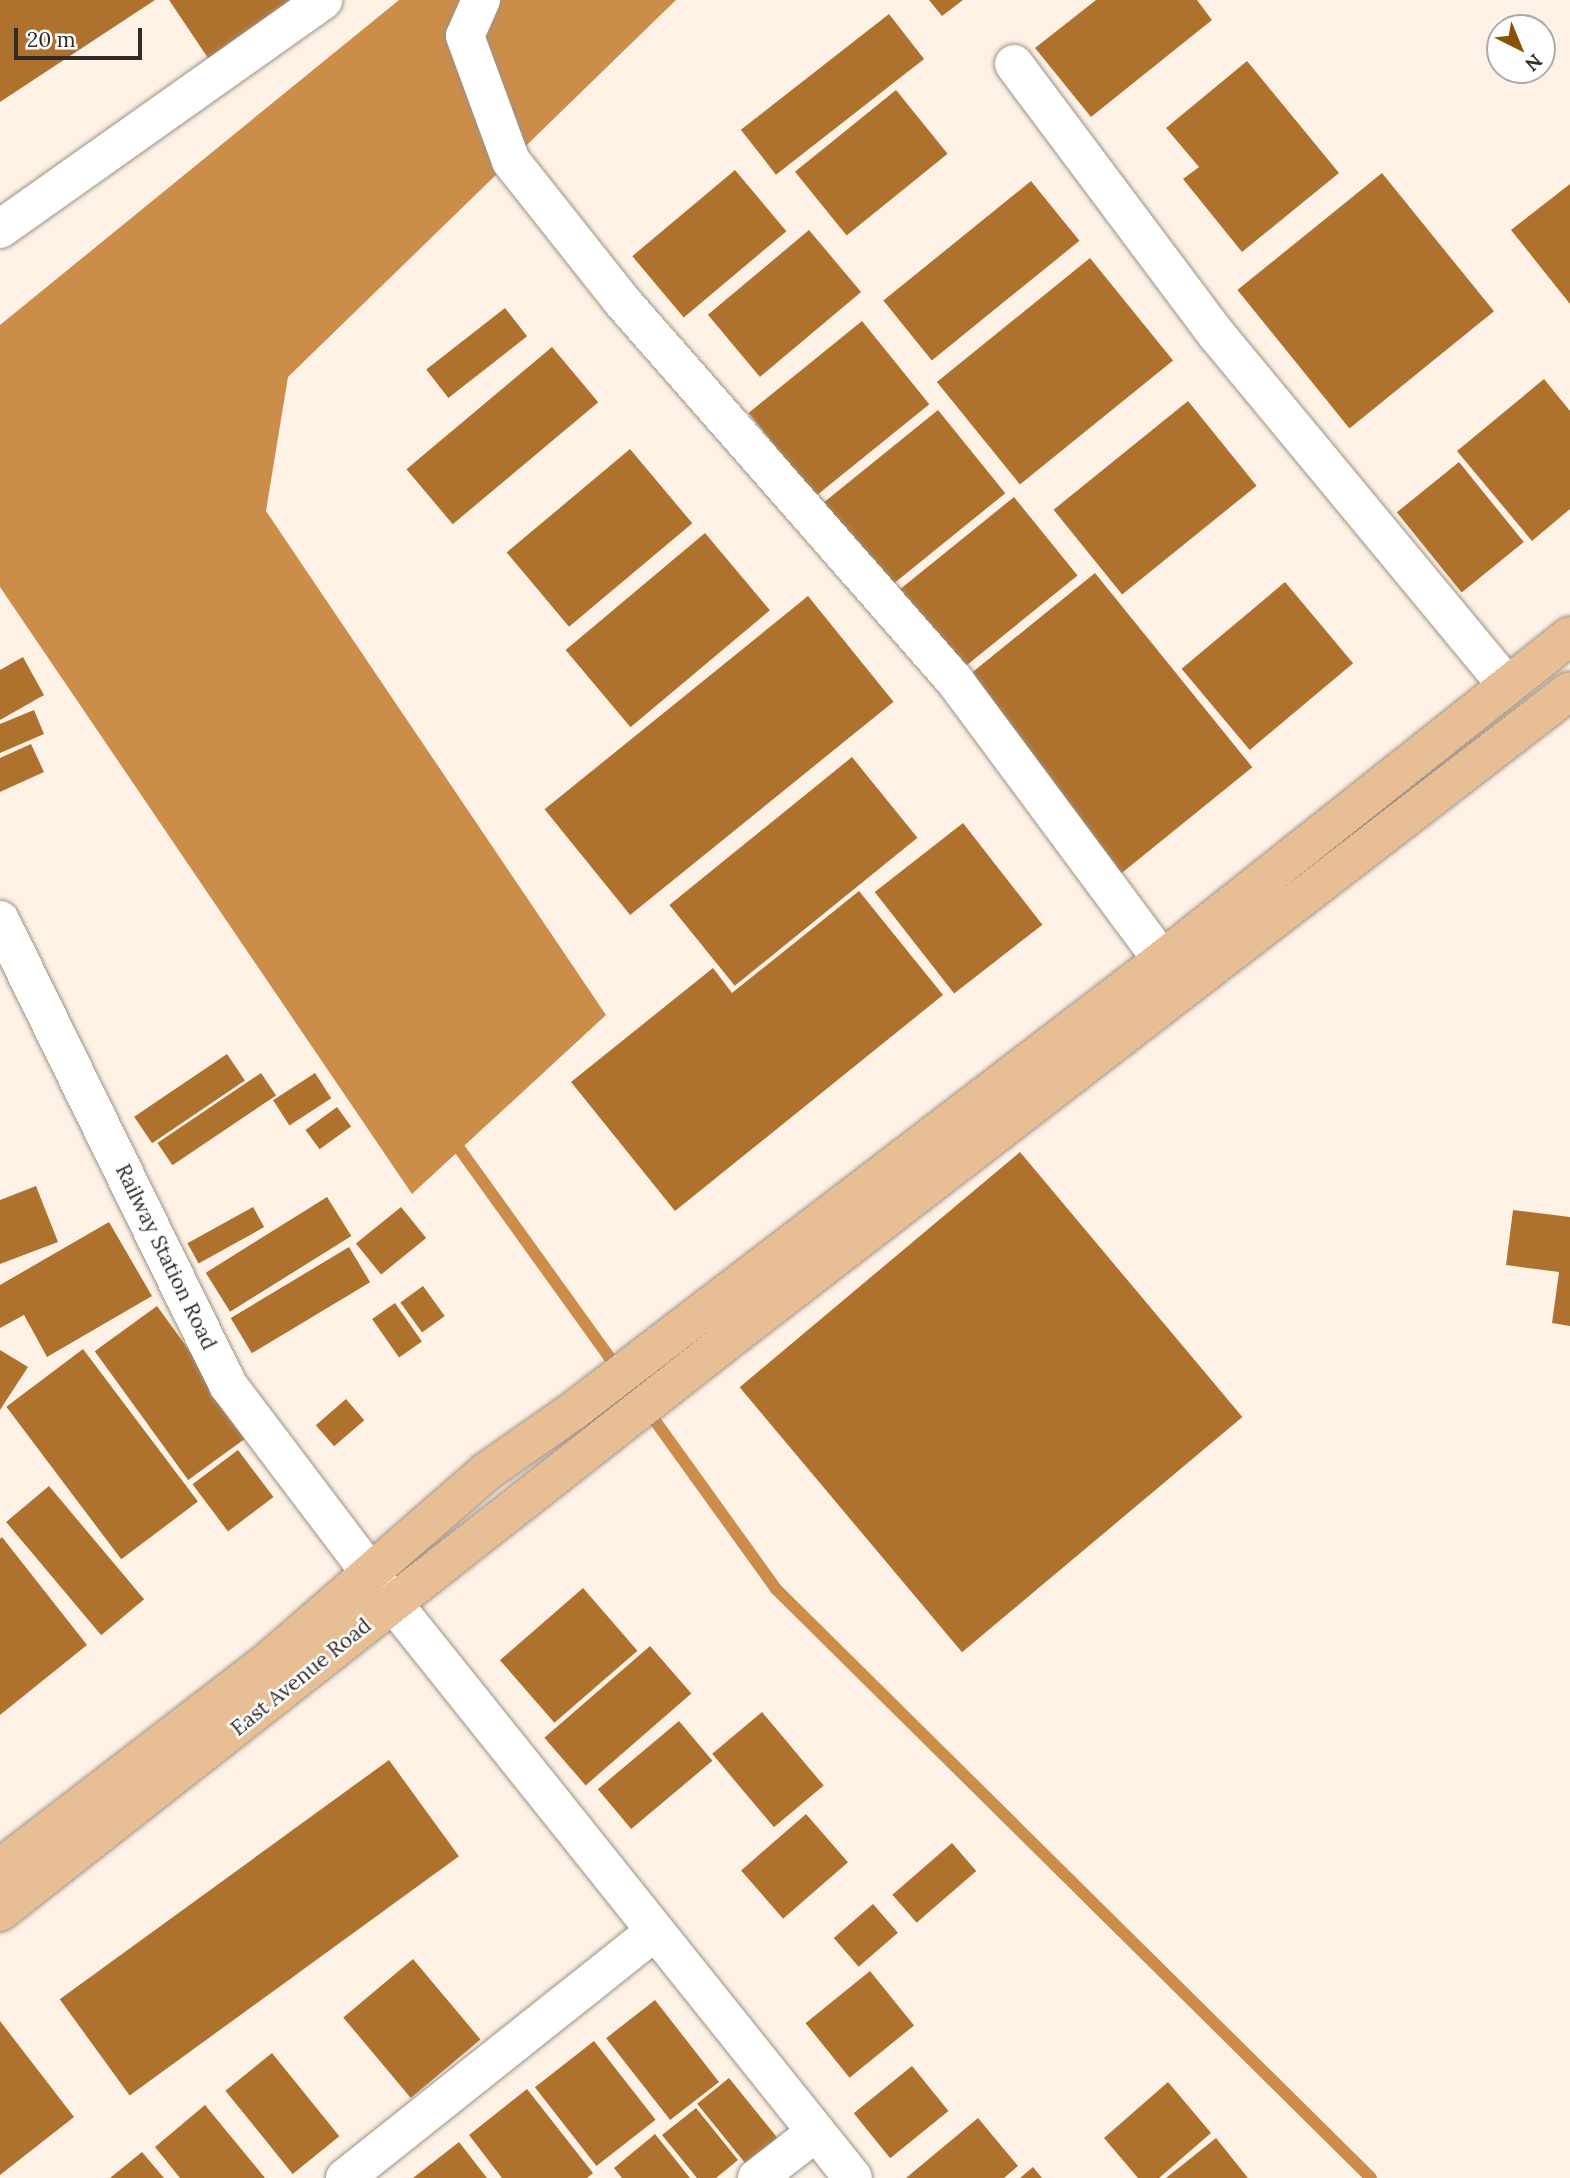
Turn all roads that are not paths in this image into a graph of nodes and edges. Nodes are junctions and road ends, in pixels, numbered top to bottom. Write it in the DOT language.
graph roads {
  1 [pos="323,0"];
  2 [pos="481,0"];
  3 [pos="1014,64"];
  4 [pos="0,229"];
  5 [pos="1570,636"];
  6 [pos="1507,686"];
  7 [pos="1570,691"];
  8 [pos="0,920"];
  9 [pos="1162,960"];
  10 [pos="712,1329"];
  11 [pos="369,1572"];
  12 [pos="393,1603"];
  13 [pos="0,1868"];
  14 [pos="0,1912"];
  15 [pos="655,1931"];
  16 [pos="816,2132"];
  17 [pos="345,2178"];
  18 [pos="757,2178"];
  19 [pos="853,2178"];
  1 -- 4 [label="street"];
  2 -- 9 [label="street"];
  3 -- 6 [label="street"];
  5 -- 6 [label="main road"];
  6 -- 9 [label="main road"];
  7 -- 10 [label="main road"];
  8 -- 11 [label="street, Railway Station Road"];
  9 -- 10 [label="main road"];
  10 -- 11 [label="main road, East Avenue Road"];
  10 -- 12 [label="main road, East Avenue Road"];
  11 -- 12 [label="street, Railway Station Road"];
  11 -- 13 [label="main road, East Avenue Road"];
  12 -- 14 [label="main road, East Avenue Road"];
  12 -- 15 [label="street, Railway Station Road"];
  15 -- 16 [label="street, Railway Station Road"];
  15 -- 17 [label="street"];
  16 -- 18 [label="street"];
  16 -- 19 [label="street, Railway Station Road"];
}
